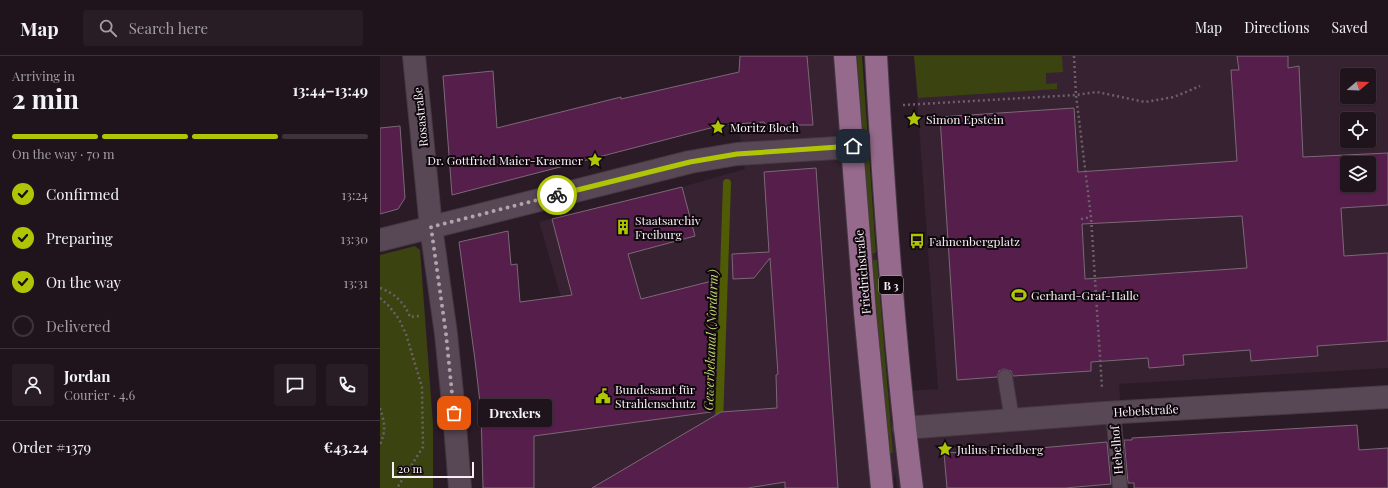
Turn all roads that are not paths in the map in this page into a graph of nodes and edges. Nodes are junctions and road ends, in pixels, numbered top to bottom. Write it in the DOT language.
graph roads {
  1 [pos="414,56"];
  2 [pos="845,56"];
  3 [pos="876,56"];
  4 [pos="853,146"];
  5 [pos="431,227"];
  6 [pos="380,240"];
  7 [pos="1005,377"];
  8 [pos="1388,397"];
  9 [pos="1109,412"];
  10 [pos="1012,419"];
  11 [pos="904,428"];
  12 [pos="460,488"];
  13 [pos="882,488"];
  14 [pos="912,488"];
  15 [pos="1120,488"];
  1 -- 5 [label="street, Rosastraße"];
  2 -- 4 [label="main road, Friedrichstraße / B 3"];
  3 -- 11 [label="main road, B 3"];
  4 -- 5 [label="street"];
  4 -- 13 [label="main road, Friedrichstraße / B 3"];
  5 -- 6 [label="street"];
  5 -- 12 [label="street, Rosastraße"];
  7 -- 10 [label="lane"];
  8 -- 9 [label="street, Hebelstraße"];
  9 -- 10 [label="street, Hebelstraße"];
  9 -- 15 [label="lane, Hebelhof"];
  10 -- 11 [label="street, Hebelstraße"];
  11 -- 14 [label="main road, B 3"];
}
